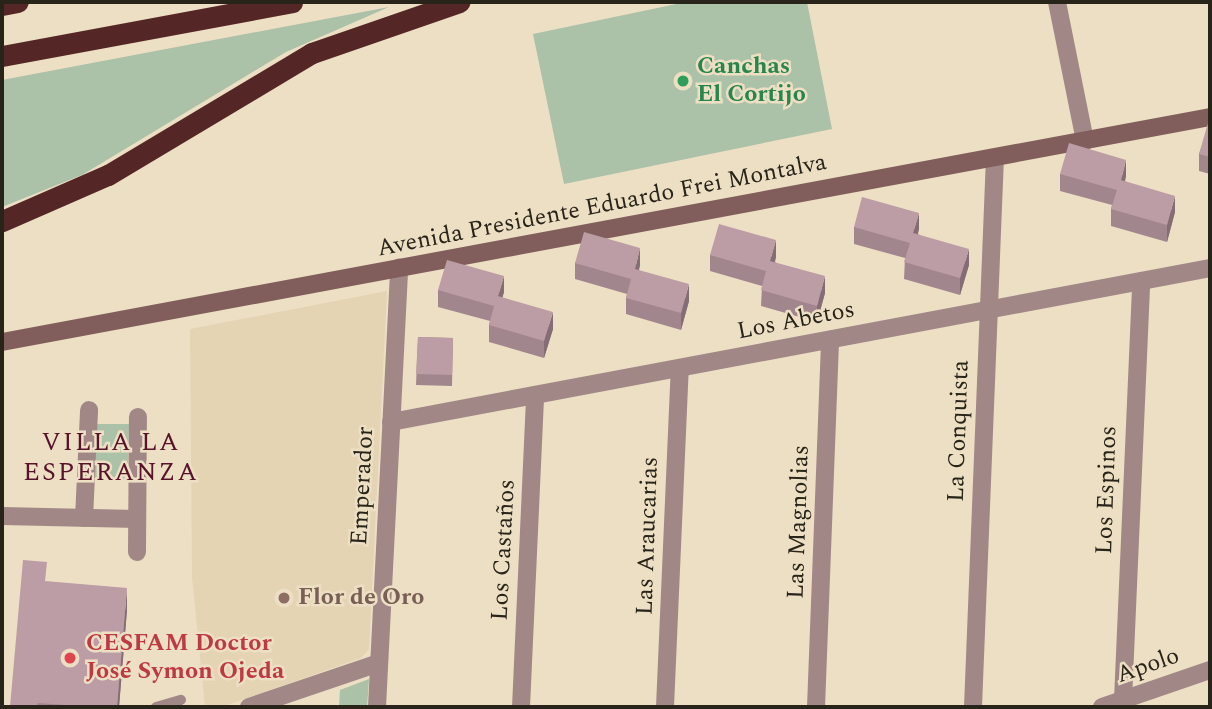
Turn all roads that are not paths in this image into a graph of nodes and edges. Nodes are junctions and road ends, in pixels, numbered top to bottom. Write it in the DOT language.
graph roads {
  1 [pos="18,2"];
  2 [pos="292,2"];
  3 [pos="459,2"];
  4 [pos="1057,2"];
  5 [pos="2,5"];
  6 [pos="2,56"];
  7 [pos="1210,117"];
  8 [pos="1085,141"];
  9 [pos="995,158"];
  10 [pos="2,221"];
  11 [pos="399,268"];
  12 [pos="1210,268"];
  13 [pos="1141,281"];
  14 [pos="989,310"];
  15 [pos="830,340"];
  16 [pos="2,342"];
  17 [pos="680,368"];
  18 [pos="535,395"];
  19 [pos="89,410"];
  20 [pos="138,417"];
  21 [pos="391,422"];
  22 [pos="2,516"];
  23 [pos="84,518"];
  24 [pos="137,519"];
  25 [pos="137,552"];
  26 [pos="379,663"];
  27 [pos="1210,670"];
  28 [pos="181,700"];
  29 [pos="1123,700"];
  30 [pos="156,707"];
  31 [pos="249,707"];
  32 [pos="377,707"];
  33 [pos="521,707"];
  34 [pos="665,707"];
  35 [pos="816,707"];
  36 [pos="973,707"];
  37 [pos="1102,707"];
  1 -- 5 [label="highway"];
  2 -- 6 [label="highway"];
  3 -- 10 [label="highway"];
  4 -- 8 [label="street"];
  7 -- 8 [label="main road, Avenida Presidente Eduardo Frei Montalva"];
  8 -- 9 [label="main road, Avenida Presidente Eduardo Frei Montalva"];
  9 -- 11 [label="main road, Avenida Presidente Eduardo Frei Montalva"];
  9 -- 14 [label="street, La Conquista"];
  11 -- 16 [label="main road, Avenida Presidente Eduardo Frei Montalva"];
  11 -- 21 [label="street, Emperador"];
  12 -- 13 [label="street, Los Abetos"];
  13 -- 14 [label="street, Los Abetos"];
  13 -- 29 [label="street, Los Espinos"];
  14 -- 15 [label="street, Los Abetos"];
  14 -- 36 [label="street, La Conquista"];
  15 -- 17 [label="street, Los Abetos"];
  15 -- 35 [label="street, Las Magnolias"];
  17 -- 18 [label="street, Los Abetos"];
  17 -- 34 [label="street, Las Araucarias"];
  18 -- 21 [label="street, Los Abetos"];
  18 -- 33 [label="street, Los Castaños"];
  19 -- 23 [label="street"];
  20 -- 24 [label="street"];
  21 -- 26 [label="street, Emperador"];
  22 -- 23 [label="street"];
  23 -- 24 [label="street"];
  24 -- 25 [label="street"];
  26 -- 31 [label="street"];
  26 -- 32 [label="street, Emperador"];
  27 -- 29 [label="street, Apolo"];
  28 -- 30 [label="lane"];
  29 -- 37 [label="street, Apolo"];
}
